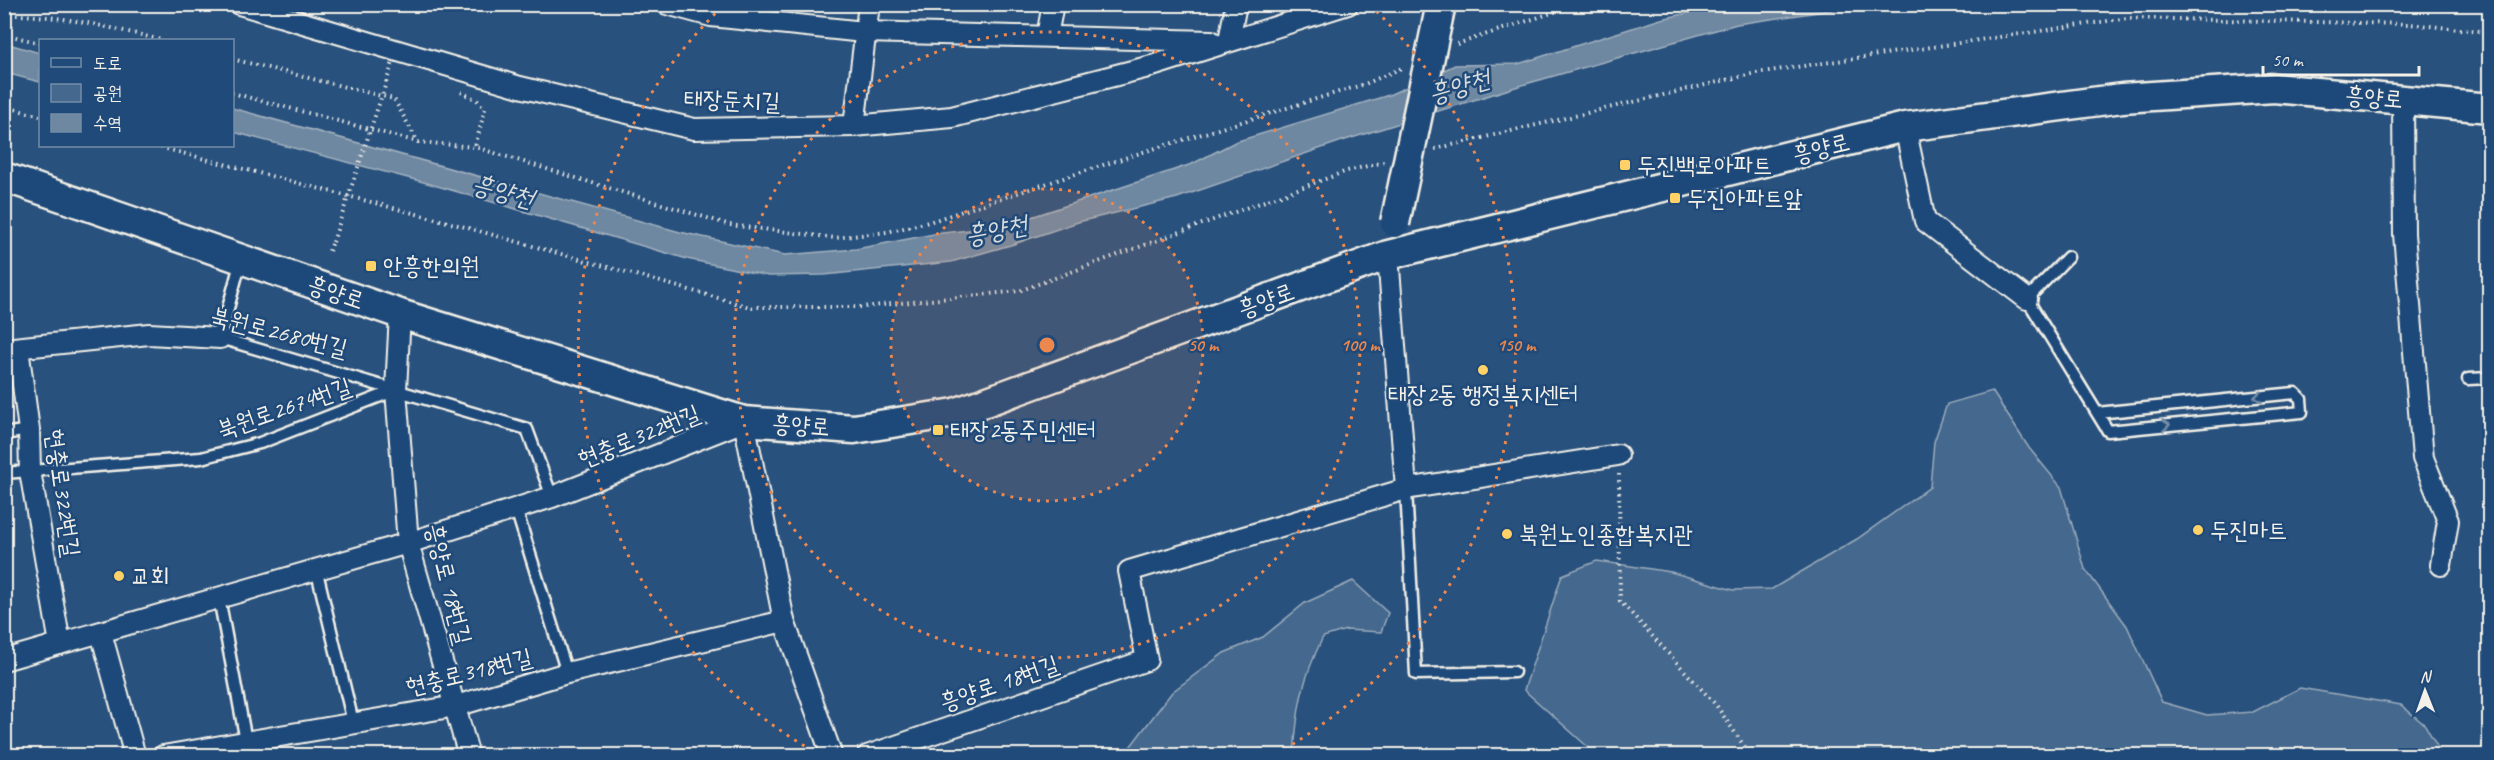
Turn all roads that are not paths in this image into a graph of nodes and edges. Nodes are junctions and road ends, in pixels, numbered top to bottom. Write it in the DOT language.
graph roads {
  1 [pos="239,4"];
  2 [pos="667,4"];
  3 [pos="869,4"];
  4 [pos="1053,4"];
  5 [pos="1236,4"];
  6 [pos="1348,4"];
  7 [pos="1441,4"];
  8 [pos="864,32"];
  9 [pos="1047,36"];
  10 [pos="1229,42"];
  11 [pos="2403,99"];
  12 [pos="2490,108"];
  13 [pos="854,126"];
  14 [pos="1905,127"];
  15 [pos="4,177"];
  16 [pos="1388,255"];
  17 [pos="2068,257"];
  18 [pos="241,258"];
  19 [pos="2027,299"];
  20 [pos="400,314"];
  21 [pos="220,338"];
  22 [pos="11,349"];
  23 [pos="2490,378"];
  24 [pos="2468,379"];
  25 [pos="396,390"];
  26 [pos="2097,413"];
  27 [pos="744,421"];
  28 [pos="29,430"];
  29 [pos="4,434"];
  30 [pos="1618,455"];
  31 [pos="30,471"];
  32 [pos="4,473"];
  33 [pos="1406,489"];
  34 [pos="552,497"];
  35 [pos="516,509"];
  36 [pos="408,543"];
  37 [pos="2441,565"];
  38 [pos="316,568"];
  39 [pos="219,598"];
  40 [pos="784,621"];
  41 [pos="101,633"];
  42 [pos="60,645"];
  43 [pos="4,660"];
  44 [pos="1514,672"];
  45 [pos="567,673"];
  46 [pos="456,706"];
  47 [pos="353,722"];
  48 [pos="246,741"];
  49 [pos="135,756"];
  50 [pos="163,756"];
  51 [pos="470,756"];
  52 [pos="832,756"];
  53 [pos="867,756"];
  1 -- 13 [label="street, 태장둔치길"];
  2 -- 8 [label="street"];
  3 -- 8 [label="street"];
  4 -- 9 [label="street"];
  5 -- 10 [label="street"];
  6 -- 10 [label="street, 태장둔치길"];
  7 -- 16 [label="street, bridge"];
  8 -- 9 [label="street"];
  8 -- 13 [label="street"];
  9 -- 10 [label="street"];
  10 -- 13 [label="street, 태장둔치길"];
  11 -- 12 [label="street, 흥양로"];
  11 -- 14 [label="street, 흥양로"];
  11 -- 37 [label="street"];
  14 -- 16 [label="street, 흥양로"];
  14 -- 19 [label="street"];
  15 -- 18 [label="street, 흥양로"];
  16 -- 27 [label="street, 흥양로"];
  16 -- 33 [label="street"];
  17 -- 19 [label="lane"];
  18 -- 20 [label="street, 흥양로"];
  18 -- 21 [label="lane"];
  19 -- 26 [label="lane"];
  20 -- 25 [label="street, 흥양로 18번길"];
  20 -- 27 [label="street, 흥양로"];
  21 -- 22 [label="street, 북원로2680번길"];
  21 -- 25 [label="lane, 북원로2680번길"];
  22 -- 28 [label="street, 현충로322번길"];
  23 -- 24 [label="lane"];
  25 -- 31 [label="lane, 북원로2674번길"];
  25 -- 34 [label="lane"];
  25 -- 36 [label="street, 흥양로 18번길"];
  26 -- 26 [label="lane, one-way"];
  27 -- 34 [label="street, 현충로322번길"];
  27 -- 40 [label="street"];
  28 -- 29 [label="lane"];
  28 -- 31 [label="street, 현충로322번길"];
  30 -- 33 [label="street"];
  31 -- 32 [label="lane, 북원로2674번길"];
  31 -- 42 [label="street, 현충로322번길"];
  33 -- 44 [label="lane"];
  33 -- 53 [label="street, 흥양로 18번길"];
  34 -- 35 [label="street, 현충로322번길"];
  35 -- 36 [label="street, 현충로322번길"];
  35 -- 45 [label="lane"];
  36 -- 38 [label="street, 현충로322번길"];
  36 -- 46 [label="street, 흥양로 18번길"];
  38 -- 39 [label="street, 현충로322번길"];
  38 -- 47 [label="lane"];
  39 -- 41 [label="street, 현충로322번길"];
  39 -- 48 [label="lane"];
  40 -- 45 [label="street, 현충로318번길"];
  40 -- 52 [label="street"];
  41 -- 42 [label="street, 현충로322번길"];
  41 -- 49 [label="street"];
  42 -- 43 [label="street, 현충로322번길"];
  45 -- 46 [label="street, 현충로318번길"];
  46 -- 47 [label="street, 현충로318번길"];
  46 -- 51 [label="street, 흥양로 18번길"];
  47 -- 48 [label="street, 현충로318번길"];
  48 -- 50 [label="street, 현충로318번길"];
}
